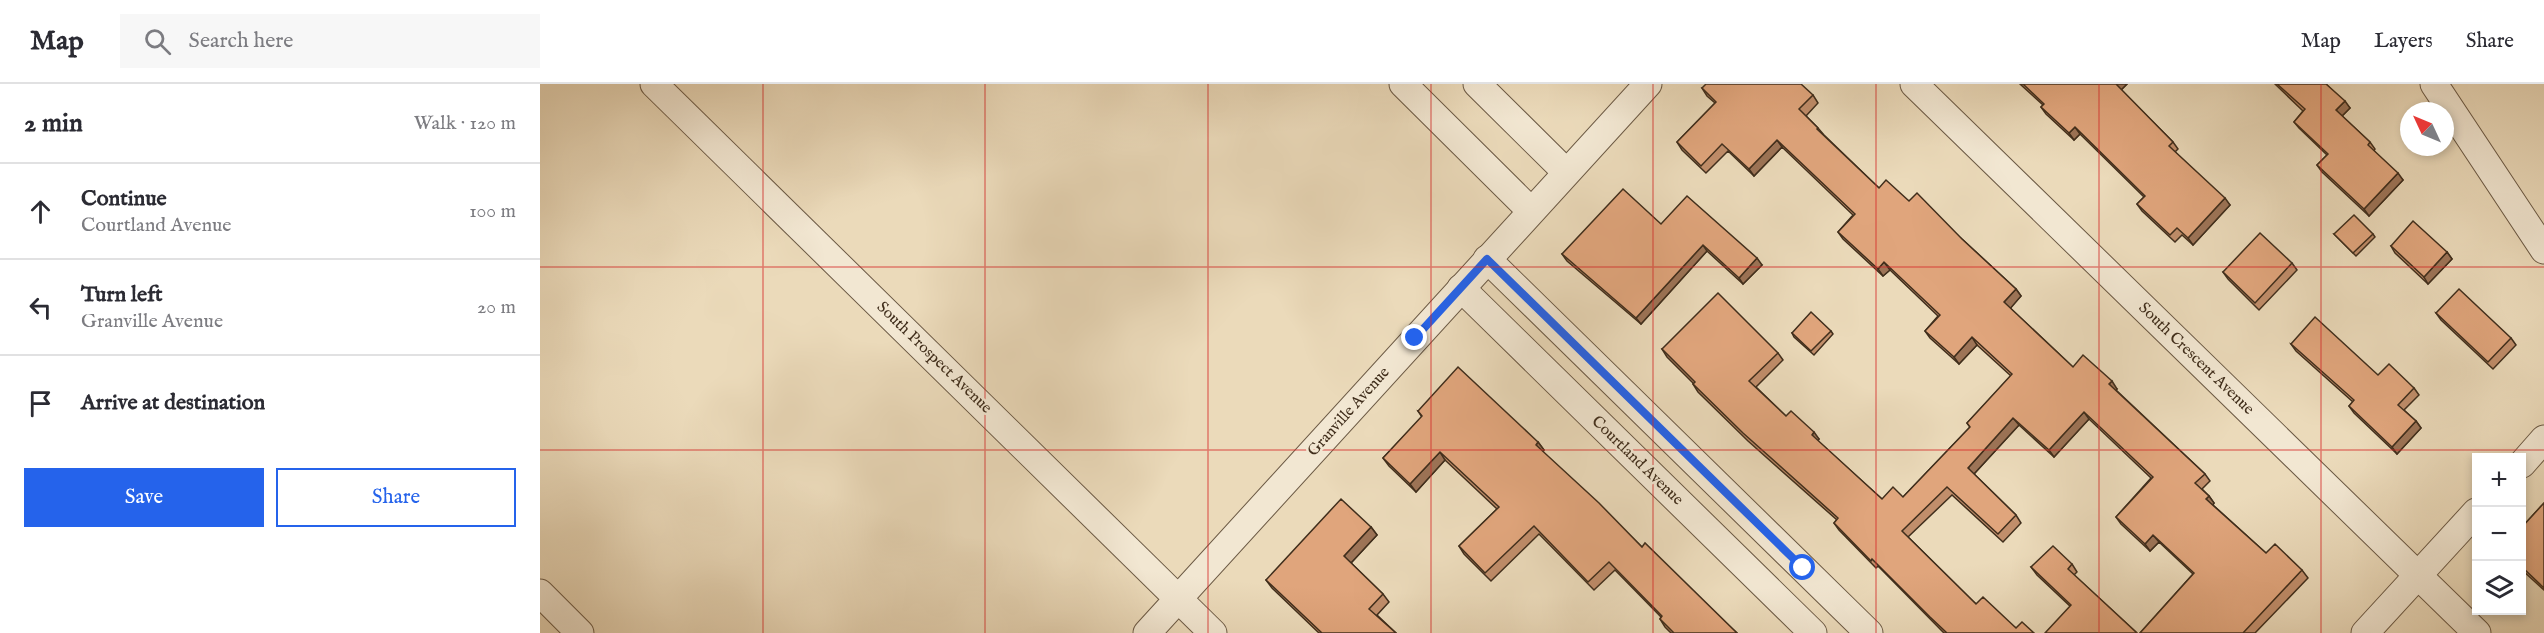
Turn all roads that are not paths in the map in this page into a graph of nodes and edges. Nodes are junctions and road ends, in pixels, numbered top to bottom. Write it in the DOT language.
graph roads {
  1 [pos="654,84"];
  2 [pos="1403,84"];
  3 [pos="1477,84"];
  4 [pos="1648,84"];
  5 [pos="1914,84"];
  6 [pos="2434,84"];
  7 [pos="1566,172"];
  8 [pos="1531,211"];
  9 [pos="2544,250"];
  10 [pos="1487,259"];
  11 [pos="1461,288"];
  12 [pos="2544,440"];
  13 [pos="2526,460"];
  14 [pos="2472,516"];
  15 [pos="2418,576"];
  16 [pos="540,593"];
  17 [pos="1178,599"];
  18 [pos="580,633"];
  19 [pos="1147,633"];
  20 [pos="1213,633"];
  21 [pos="1813,633"];
  22 [pos="1869,633"];
  23 [pos="2365,633"];
  24 [pos="2477,633"];
  1 -- 17 [label="street, South Prospect Avenue"];
  2 -- 8 [label="street"];
  3 -- 7 [label="street"];
  4 -- 7 [label="street, Granville Avenue"];
  5 -- 15 [label="street, South Crescent Avenue"];
  6 -- 9 [label="street"];
  7 -- 8 [label="street, Granville Avenue"];
  8 -- 10 [label="street, Granville Avenue"];
  10 -- 11 [label="street, Granville Avenue"];
  10 -- 22 [label="street"];
  11 -- 17 [label="street, Granville Avenue"];
  11 -- 21 [label="street, Courtland Avenue"];
  12 -- 13 [label="street"];
  14 -- 15 [label="street"];
  15 -- 23 [label="street"];
  15 -- 24 [label="street, South Crescent Avenue"];
  16 -- 18 [label="street"];
  17 -- 19 [label="street, Granville Avenue"];
  17 -- 20 [label="street, South Prospect Avenue"];
}
